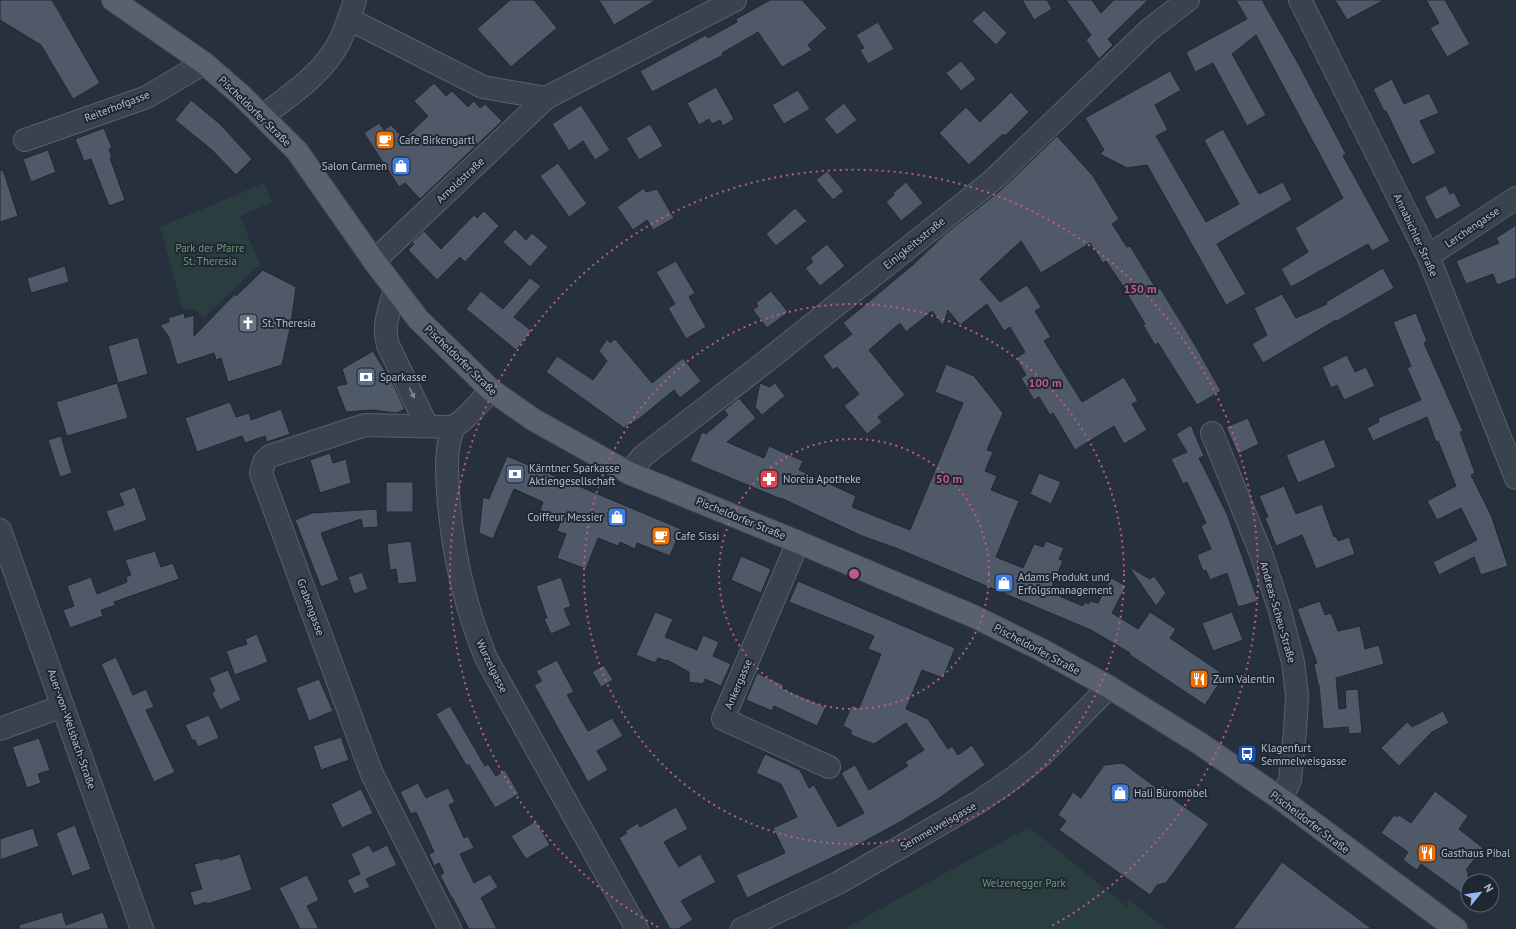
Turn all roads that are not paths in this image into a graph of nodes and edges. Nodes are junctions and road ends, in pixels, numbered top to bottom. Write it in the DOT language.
graph roads {
  1 [pos="113,0"];
  2 [pos="735,0"];
  3 [pos="1188,0"];
  4 [pos="1300,0"];
  5 [pos="700,8"];
  6 [pos="352,10"];
  7 [pos="204,63"];
  8 [pos="546,98"];
  9 [pos="263,116"];
  10 [pos="25,140"];
  11 [pos="1516,198"];
  12 [pos="1428,256"];
  13 [pos="374,261"];
  14 [pos="395,289"];
  15 [pos="492,390"];
  16 [pos="427,426"];
  17 [pos="453,428"];
  18 [pos="1212,433"];
  19 [pos="629,473"];
  20 [pos="1516,478"];
  21 [pos="0,530"];
  22 [pos="798,542"];
  23 [pos="1109,687"];
  24 [pos="63,706"];
  25 [pos="0,729"];
  26 [pos="828,767"];
  27 [pos="1281,799"];
  28 [pos="142,929"];
  29 [pos="450,929"];
  30 [pos="636,929"];
  31 [pos="742,929"];
  32 [pos="1456,929"];
  1 -- 7 [label="main road, Pischeldorfer Straße"];
  2 -- 5 [label="street, Arnoldstraße"];
  3 -- 19 [label="street, Einigkeitsstraße"];
  4 -- 12 [label="street, Annabichler Straße"];
  5 -- 8 [label="street, Arnoldstraße"];
  6 -- 8 [label="street"];
  6 -- 9 [label="street"];
  7 -- 9 [label="main road, Pischeldorfer Straße"];
  7 -- 10 [label="street, Reiterhofgasse"];
  8 -- 13 [label="street, Arnoldstraße"];
  9 -- 13 [label="main road, Pischeldorfer Straße"];
  11 -- 12 [label="street, Lerchengasse"];
  12 -- 20 [label="street, Annabichler Straße"];
  13 -- 14 [label="main road, Pischeldorfer Straße"];
  14 -- 15 [label="main road, Pischeldorfer Straße"];
  14 -- 16 [label="street, one-way"];
  15 -- 17 [label="street"];
  15 -- 19 [label="main road, Pischeldorfer Straße"];
  16 -- 17 [label="street, Grabengasse"];
  16 -- 29 [label="street, Grabengasse"];
  17 -- 30 [label="street, Wurzelgasse"];
  18 -- 27 [label="street, Andreas-Scheu-Straße"];
  19 -- 22 [label="main road, Pischeldorfer Straße"];
  21 -- 24 [label="street, Auer-von-Welsbach-Straße"];
  22 -- 23 [label="main road, Pischeldorfer Straße"];
  22 -- 26 [label="street, Ankergasse"];
  23 -- 27 [label="main road, Pischeldorfer Straße"];
  23 -- 31 [label="street, Semmelweisgasse"];
  24 -- 25 [label="street"];
  24 -- 28 [label="street, Auer-von-Welsbach-Straße"];
  27 -- 32 [label="main road, Pischeldorfer Straße"];
}
